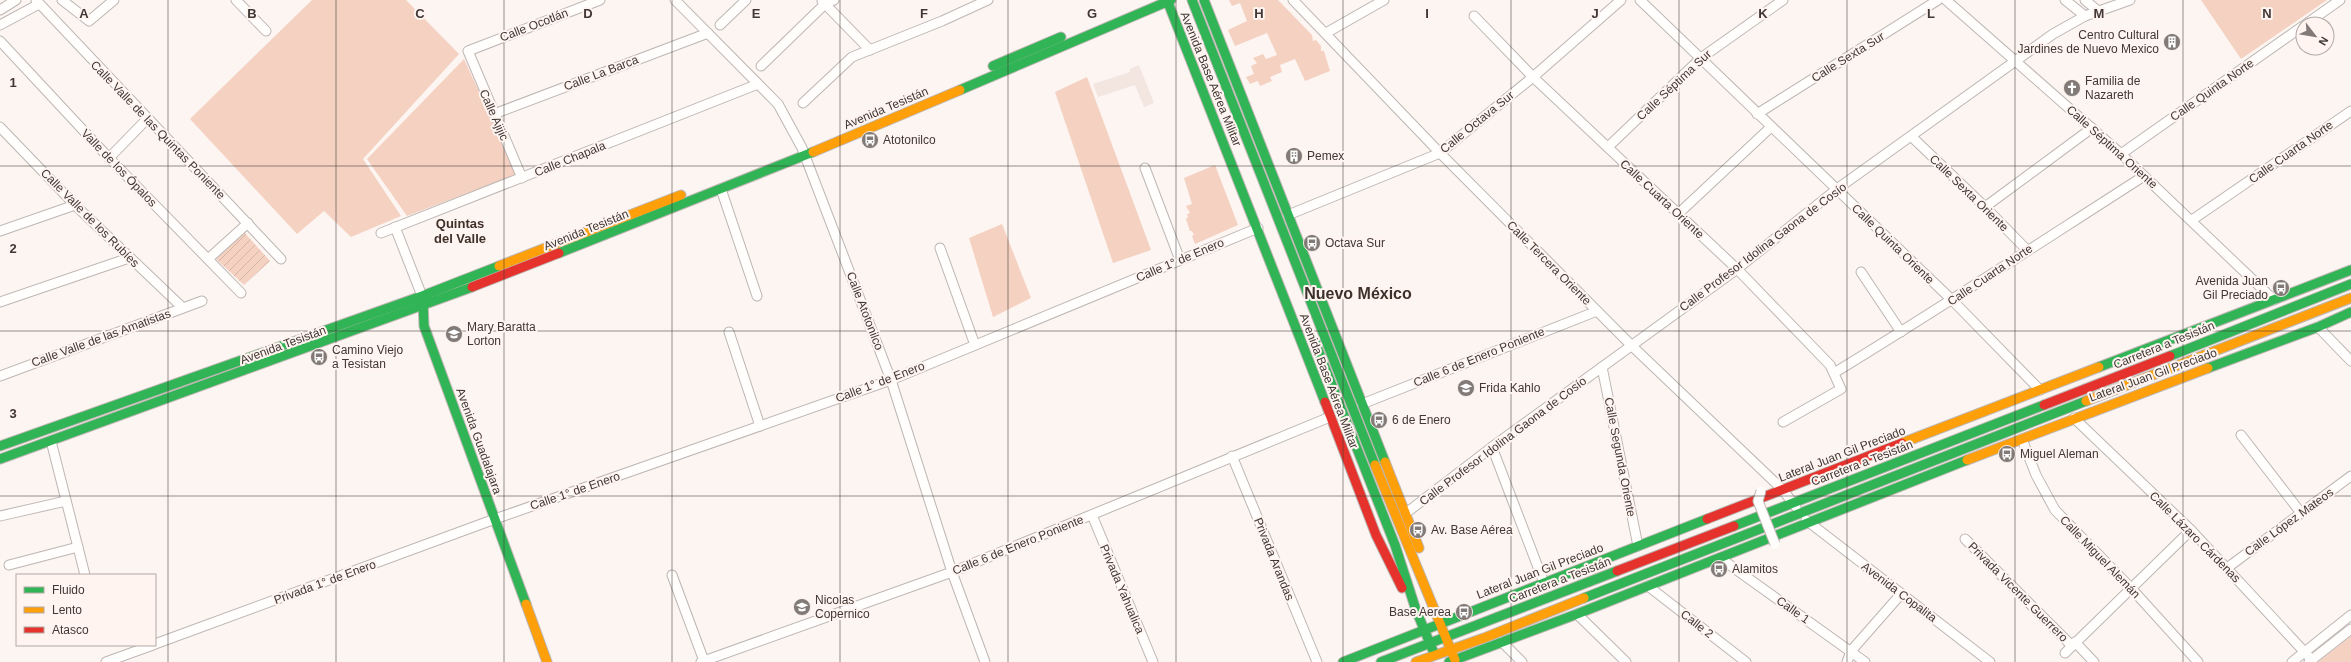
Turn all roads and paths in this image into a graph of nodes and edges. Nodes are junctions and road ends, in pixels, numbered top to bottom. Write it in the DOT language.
graph roads {
  1 [pos="16,0"];
  2 [pos="62,0"];
  3 [pos="114,0"];
  4 [pos="236,0"];
  5 [pos="600,0"];
  6 [pos="675,0"];
  7 [pos="746,0"];
  8 [pos="834,0"];
  9 [pos="988,0"];
  10 [pos="1150,0"];
  11 [pos="1169,0"];
  12 [pos="1183,0"];
  13 [pos="1192,0"];
  14 [pos="1204,0"];
  15 [pos="1293,0"];
  16 [pos="1384,0"];
  17 [pos="1621,0"];
  18 [pos="1640,0"];
  19 [pos="1784,0"];
  20 [pos="1938,0"];
  21 [pos="1946,0"];
  22 [pos="2065,0"];
  23 [pos="2085,0"];
  24 [pos="2130,0"];
  25 [pos="2340,0"];
  26 [pos="37,2"];
  27 [pos="823,2"];
  28 [pos="0,10"];
  29 [pos="2098,11"];
  30 [pos="1474,16"];
  31 [pos="2085,16"];
  32 [pos="2317,16"];
  33 [pos="0,25"];
  34 [pos="720,25"];
  35 [pos="266,31"];
  36 [pos="708,32"];
  37 [pos="2295,32"];
  38 [pos="1326,33"];
  39 [pos="0,41"];
  40 [pos="870,50"];
  41 [pos="468,51"];
  42 [pos="1701,58"];
  43 [pos="2016,62"];
  44 [pos="761,66"];
  45 [pos="1533,77"];
  46 [pos="758,84"];
  47 [pos="804,103"];
  48 [pos="2351,111"];
  49 [pos="494,114"];
  50 [pos="1757,114"];
  51 [pos="147,119"];
  52 [pos="0,126"];
  53 [pos="1771,127"];
  54 [pos="2092,128"];
  55 [pos="1912,137"];
  56 [pos="1608,147"];
  57 [pos="804,151"];
  58 [pos="1440,153"];
  59 [pos="2121,154"];
  60 [pos="109,158"];
  61 [pos="1146,168"];
  62 [pos="2144,176"];
  63 [pos="522,178"];
  64 [pos="721,189"];
  65 [pos="1837,190"];
  66 [pos="75,205"];
  67 [pos="1985,207"];
  68 [pos="1288,214"];
  69 [pos="1678,214"];
  70 [pos="2192,220"];
  71 [pos="248,223"];
  72 [pos="395,227"];
  73 [pos="2,228"];
  74 [pos="1258,228"];
  75 [pos="381,233"];
  76 [pos="1275,237"];
  77 [pos="940,248"];
  78 [pos="2027,250"];
  79 [pos="129,258"];
  80 [pos="208,259"];
  81 [pos="281,259"];
  82 [pos="1180,260"];
  83 [pos="1736,269"];
  84 [pos="2351,270"];
  85 [pos="1861,272"];
  86 [pos="2351,284"];
  87 [pos="241,293"];
  88 [pos="422,296"];
  89 [pos="757,296"];
  90 [pos="2351,298"];
  91 [pos="2274,300"];
  92 [pos="1953,301"];
  93 [pos="0,302"];
  94 [pos="202,302"];
  95 [pos="423,307"];
  96 [pos="183,308"];
  97 [pos="1597,311"];
  98 [pos="2351,312"];
  99 [pos="2318,327"];
  100 [pos="1311,331"];
  101 [pos="729,332"];
  102 [pos="1901,332"];
  103 [pos="975,345"];
  104 [pos="1632,346"];
  105 [pos="2351,361"];
  106 [pos="1602,367"];
  107 [pos="1834,373"];
  108 [pos="0,376"];
  109 [pos="891,380"];
  110 [pos="2040,390"];
  111 [pos="1362,404"];
  112 [pos="1330,417"];
  113 [pos="2074,418"];
  114 [pos="1783,422"];
  115 [pos="760,426"];
  116 [pos="2241,435"];
  117 [pos="2022,439"];
  118 [pos="51,441"];
  119 [pos="0,446"];
  120 [pos="1492,447"];
  121 [pos="1232,456"];
  122 [pos="0,459"];
  123 [pos="2351,476"];
  124 [pos="1782,490"];
  125 [pos="1761,491"];
  126 [pos="66,501"];
  127 [pos="1793,503"];
  128 [pos="1800,512"];
  129 [pos="1406,513"];
  130 [pos="2301,513"];
  131 [pos="1092,515"];
  132 [pos="0,516"];
  133 [pos="495,519"];
  134 [pos="1808,523"];
  135 [pos="2191,530"];
  136 [pos="1965,539"];
  137 [pos="1775,544"];
  138 [pos="1638,546"];
  139 [pos="78,548"];
  140 [pos="1720,558"];
  141 [pos="10,565"];
  142 [pos="2227,568"];
  143 [pos="952,572"];
  144 [pos="85,574"];
  145 [pos="672,575"];
  146 [pos="1544,583"];
  147 [pos="1648,586"];
  148 [pos="2131,588"];
  149 [pos="1901,594"];
  150 [pos="1435,608"];
  151 [pos="1416,610"];
  152 [pos="1577,614"];
  153 [pos="2351,615"];
  154 [pos="1441,622"];
  155 [pos="2351,629"];
  156 [pos="1425,630"];
  157 [pos="1446,637"];
  158 [pos="1502,642"];
  159 [pos="1430,643"];
  160 [pos="156,644"];
  161 [pos="2074,644"];
  162 [pos="151,646"];
  163 [pos="1451,649"];
  164 [pos="1851,651"];
  165 [pos="2305,652"];
  166 [pos="2065,653"];
  167 [pos="1436,659"];
  168 [pos="1452,661"];
  169 [pos="2311,661"];
  170 [pos="106,662"];
  171 [pos="547,662"];
  172 [pos="703,662"];
  173 [pos="985,662"];
  174 [pos="1153,662"];
  175 [pos="1316,662"];
  176 [pos="1343,662"];
  177 [pos="1381,662"];
  178 [pos="1416,662"];
  179 [pos="1522,662"];
  180 [pos="1626,662"];
  181 [pos="1746,662"];
  182 [pos="1847,662"];
  183 [pos="1865,662"];
  184 [pos="1990,662"];
  185 [pos="2094,662"];
  186 [pos="2198,662"];
  187 [pos="2292,662"];
  1 -- 28 [label="street"];
  2 -- 3 [label="street"];
  4 -- 35 [label="street"];
  5 -- 41 [label="street, Calle Ocotlán"];
  6 -- 36 [label="street, Calle Atotonilco"];
  7 -- 34 [label="street"];
  8 -- 27 [label="street"];
  9 -- 40 [label="street"];
  10 -- 57 [label="main road, Avenida Tesistán"];
  11 -- 57 [label="main road, Avenida Tesistán"];
  11 -- 74 [label="main road, Avenida Base Aérea Militar"];
  12 -- 76 [label="main road, Avenida Base Aérea Militar"];
  13 -- 150 [label="main road, Avenida Base Aérea Militar"];
  14 -- 68 [label="main road, Avenida Base Aérea Militar"];
  15 -- 38 [label="street, Calle Tercera Oriente"];
  16 -- 38 [label="street"];
  17 -- 45 [label="street, Calle Octava Sur"];
  18 -- 42 [label="street, Calle Quinta Oriente"];
  19 -- 42 [label="street, Calle Séptima Sur"];
  20 -- 50 [label="street, Calle Sexta Sur"];
  21 -- 43 [label="street, Calle Séptima Oriente"];
  22 -- 31 [label="street"];
  23 -- 29 [label="street"];
  24 -- 29 [label="street, Calle Profesor Idolina Gaona de Cosío"];
  25 -- 32 [label="street"];
  26 -- 33 [label="street"];
  26 -- 51 [label="street, Calle Valle de las Quintas Poniente"];
  27 -- 40 [label="street"];
  27 -- 44 [label="street"];
  29 -- 31 [label="street, Calle Profesor Idolina Gaona de Cosío"];
  30 -- 45 [label="street, Calle Cuarta Oriente"];
  31 -- 43 [label="street, Calle Profesor Idolina Gaona de Cosío"];
  36 -- 46 [label="street, Calle Atotonilco"];
  36 -- 49 [label="street, Calle La Barca"];
  37 -- 59 [label="street, Calle Quinta Norte"];
  38 -- 58 [label="street, Calle Tercera Oriente"];
  39 -- 60 [label="street, Valle de los Ópalos"];
  40 -- 47 [label="street"];
  41 -- 49 [label="street, Calle Ajijic"];
  42 -- 50 [label="street, Calle Quinta Oriente"];
  42 -- 56 [label="street, Calle Séptima Sur"];
  43 -- 54 [label="street, Calle Séptima Oriente"];
  43 -- 55 [label="street, Calle Profesor Idolina Gaona de Cosío"];
  45 -- 56 [label="street, Calle Cuarta Oriente"];
  45 -- 58 [label="street, Calle Octava Sur"];
  46 -- 57 [label="street, Calle Atotonilco"];
  46 -- 63 [label="street, Calle Chapala"];
  48 -- 70 [label="street, Calle Cuarta Norte"];
  49 -- 63 [label="street, Calle Ajijic"];
  50 -- 53 [label="street, Calle Quinta Oriente"];
  51 -- 60 [label="street"];
  51 -- 71 [label="street, Calle Valle de las Quintas Poniente"];
  52 -- 66 [label="street, Calle Valle de los Rubíes"];
  53 -- 65 [label="street, Calle Quinta Oriente"];
  53 -- 69 [label="street"];
  54 -- 59 [label="street, Calle Séptima Oriente"];
  54 -- 67 [label="street"];
  55 -- 65 [label="street, Calle Profesor Idolina Gaona de Cosío"];
  55 -- 67 [label="street, Calle Sexta Oriente"];
  56 -- 69 [label="street, Calle Cuarta Oriente"];
  57 -- 64 [label="main road, Avenida Tesistán"];
  57 -- 88 [label="main road, Avenida Tesistán"];
  57 -- 109 [label="street, Calle Atotonilco"];
  58 -- 68 [label="street, Calle Octava Sur"];
  58 -- 97 [label="street, Calle Tercera Oriente"];
  59 -- 62 [label="street, Calle Séptima Oriente"];
  60 -- 80 [label="street, Valle de los Ópalos"];
  61 -- 82 [label="street"];
  62 -- 70 [label="street, Calle Séptima Oriente"];
  62 -- 78 [label="street, Calle Cuarta Norte"];
  63 -- 72 [label="street, Calle Chapala"];
  64 -- 89 [label="street"];
  64 -- 95 [label="main road, Avenida Tesistán"];
  65 -- 83 [label="street, Calle Profesor Idolina Gaona de Cosío"];
  65 -- 92 [label="street, Calle Quinta Oriente"];
  66 -- 73 [label="street"];
  66 -- 79 [label="street, Calle Valle de los Rubíes"];
  67 -- 78 [label="street, Calle Sexta Oriente"];
  68 -- 111 [label="main road, Avenida Base Aérea Militar"];
  69 -- 83 [label="street, Calle Cuarta Oriente"];
  70 -- 91 [label="street, Calle Séptima Oriente"];
  71 -- 80 [label="street"];
  71 -- 81 [label="street, Calle Valle de las Quintas Poniente"];
  72 -- 75 [label="street, Calle Chapala"];
  72 -- 88 [label="street, Avenida Guadalajara"];
  74 -- 82 [label="street, Calle 1° de Enero"];
  74 -- 112 [label="main road, Avenida Base Aérea Militar"];
  77 -- 103 [label="street"];
  78 -- 92 [label="street, Calle Cuarta Norte"];
  79 -- 93 [label="street"];
  79 -- 96 [label="street, Calle Valle de los Rubíes"];
  80 -- 87 [label="street, Valle de los Ópalos"];
  82 -- 103 [label="street, Calle 1° de Enero"];
  83 -- 104 [label="street, Calle Profesor Idolina Gaona de Cosío"];
  83 -- 107 [label="street, Calle Cuarta Oriente"];
  84 -- 91 [label="main road, Lateral Juan Gil Preciado"];
  85 -- 102 [label="street"];
  86 -- 127 [label="main road, Carretera a Tesistán"];
  88 -- 95 [label="main road, Avenida Guadalajara"];
  88 -- 119 [label="main road, Avenida Tesistán"];
  90 -- 128 [label="main road, Carretera a Tesistán"];
  91 -- 110 [label="main road, Lateral Juan Gil Preciado"];
  92 -- 102 [label="street, Calle Cuarta Norte"];
  92 -- 110 [label="street, Calle Quinta Oriente"];
  94 -- 96 [label="street, Calle Valle de las Amatistas"];
  95 -- 118 [label="main road, Avenida Tesistán"];
  95 -- 133 [label="main road, Avenida Guadalajara"];
  96 -- 108 [label="street, Calle Valle de las Amatistas"];
  97 -- 104 [label="street, Calle Tercera Oriente"];
  97 -- 111 [label="street, Calle 6 de Enero Poniente"];
  98 -- 99 [label="main road, Lateral Juan Gil Preciado"];
  99 -- 105 [label="street"];
  99 -- 113 [label="main road, Lateral Juan Gil Preciado"];
  100 -- 151 [label="main road, Avenida Base Aérea Militar"];
  101 -- 115 [label="street"];
  102 -- 107 [label="street, Calle Cuarta Norte"];
  103 -- 109 [label="street, Calle 1° de Enero"];
  104 -- 106 [label="street, Calle Profesor Idolina Gaona de Cosío"];
  104 -- 124 [label="street, Calle Tercera Oriente"];
  106 -- 120 [label="street, Calle Profesor Idolina Gaona de Cosío"];
  106 -- 138 [label="street, Calle Segunda Oriente"];
  107 -- 114 [label="street, Calle Cuarta Oriente"];
  109 -- 115 [label="street, Calle 1° de Enero"];
  109 -- 143 [label="street, Calle Atotonilco"];
  110 -- 124 [label="main road, Lateral Juan Gil Preciado"];
  111 -- 129 [label="main road, Avenida Base Aérea Militar"];
  112 -- 121 [label="street, Calle 6 de Enero Poniente"];
  112 -- 151 [label="main road, Avenida Base Aérea Militar"];
  113 -- 117 [label="main road, Lateral Juan Gil Preciado"];
  113 -- 135 [label="street, Calle Lázaro Cárdenas"];
  115 -- 133 [label="street, Calle 1° de Enero"];
  116 -- 130 [label="street"];
  117 -- 134 [label="main road, Lateral Juan Gil Preciado"];
  117 -- 148 [label="street, Calle Miguel Alemán"];
  118 -- 122 [label="main road, Avenida Tesistán"];
  118 -- 126 [label="street"];
  120 -- 129 [label="street, Calle Profesor Idolina Gaona de Cosío"];
  120 -- 146 [label="street"];
  121 -- 131 [label="street, Calle 6 de Enero Poniente"];
  121 -- 175 [label="street, Privada Arandas"];
  123 -- 130 [label="street, Calle López Mateos"];
  124 -- 127 [label="street, Calle Tercera Oriente"];
  124 -- 138 [label="main road, Lateral Juan Gil Preciado"];
  125 -- 137 [label="street, bridge"];
  126 -- 132 [label="street"];
  126 -- 139 [label="street"];
  127 -- 128 [label="street, Calle Tercera Oriente"];
  127 -- 157 [label="main road, Carretera a Tesistán"];
  128 -- 134 [label="street, Calle Tercera Oriente"];
  128 -- 163 [label="main road, Carretera a Tesistán"];
  129 -- 150 [label="main road, Avenida Base Aérea Militar"];
  130 -- 142 [label="street, Calle López Mateos"];
  131 -- 143 [label="street, Calle 6 de Enero Poniente"];
  131 -- 174 [label="street, Privada Yahualica"];
  133 -- 160 [label="street, Privada 1° de Enero"];
  133 -- 171 [label="main road, Avenida Guadalajara"];
  134 -- 140 [label="main road, Lateral Juan Gil Preciado"];
  134 -- 149 [label="street, Avenida Copalita"];
  135 -- 142 [label="street, Calle Lázaro Cárdenas"];
  135 -- 148 [label="street"];
  136 -- 161 [label="street, Privada Vicente Guerrero"];
  138 -- 146 [label="main road, Lateral Juan Gil Preciado"];
  139 -- 141 [label="street"];
  139 -- 144 [label="street"];
  140 -- 147 [label="main road, Lateral Juan Gil Preciado"];
  140 -- 164 [label="street, Calle 1"];
  142 -- 165 [label="street, Calle Lázaro Cárdenas"];
  143 -- 172 [label="street, Calle 6 de Enero Poniente"];
  143 -- 173 [label="street, Calle Atotonilco"];
  145 -- 172 [label="street"];
  146 -- 154 [label="main road, Lateral Juan Gil Preciado"];
  147 -- 152 [label="main road, Lateral Juan Gil Preciado"];
  147 -- 181 [label="street, Calle 2"];
  148 -- 161 [label="street"];
  148 -- 186 [label="street, Calle Miguel Alemán"];
  149 -- 164 [label="street"];
  149 -- 184 [label="street, Avenida Copalita"];
  150 -- 154 [label="main road, Avenida Base Aérea Militar"];
  151 -- 156 [label="main road, Avenida Base Aérea Militar"];
  152 -- 158 [label="main road, Lateral Juan Gil Preciado"];
  152 -- 180 [label="street"];
  153 -- 165 [label="street"];
  154 -- 156 [label="main road, Lateral Juan Gil Preciado"];
  154 -- 157 [label="main road, Avenida Base Aérea Militar"];
  155 -- 169 [label="street"];
  156 -- 159 [label="main road, Avenida Base Aérea Militar"];
  156 -- 176 [label="main road, Lateral Juan Gil Preciado"];
  157 -- 159 [label="main road, Carretera a Tesistán"];
  157 -- 163 [label="main road, Avenida Base Aérea Militar"];
  158 -- 168 [label="main road, Lateral Juan Gil Preciado"];
  158 -- 179 [label="street"];
  159 -- 167 [label="main road, Avenida Base Aérea Militar"];
  159 -- 177 [label="main road, Carretera a Tesistán"];
  161 -- 166 [label="street"];
  161 -- 185 [label="street, Privada Vicente Guerrero"];
  162 -- 170 [label="street, Privada 1° de Enero"];
  163 -- 167 [label="main road, Carretera a Tesistán"];
  163 -- 168 [label="main road, Avenida Base Aérea Militar"];
  164 -- 182 [label="street"];
  164 -- 183 [label="street, Calle 1"];
  165 -- 169 [label="street, Calle Lázaro Cárdenas"];
  165 -- 187 [label="street"];
  167 -- 178 [label="main road, Carretera a Tesistán"];
}
